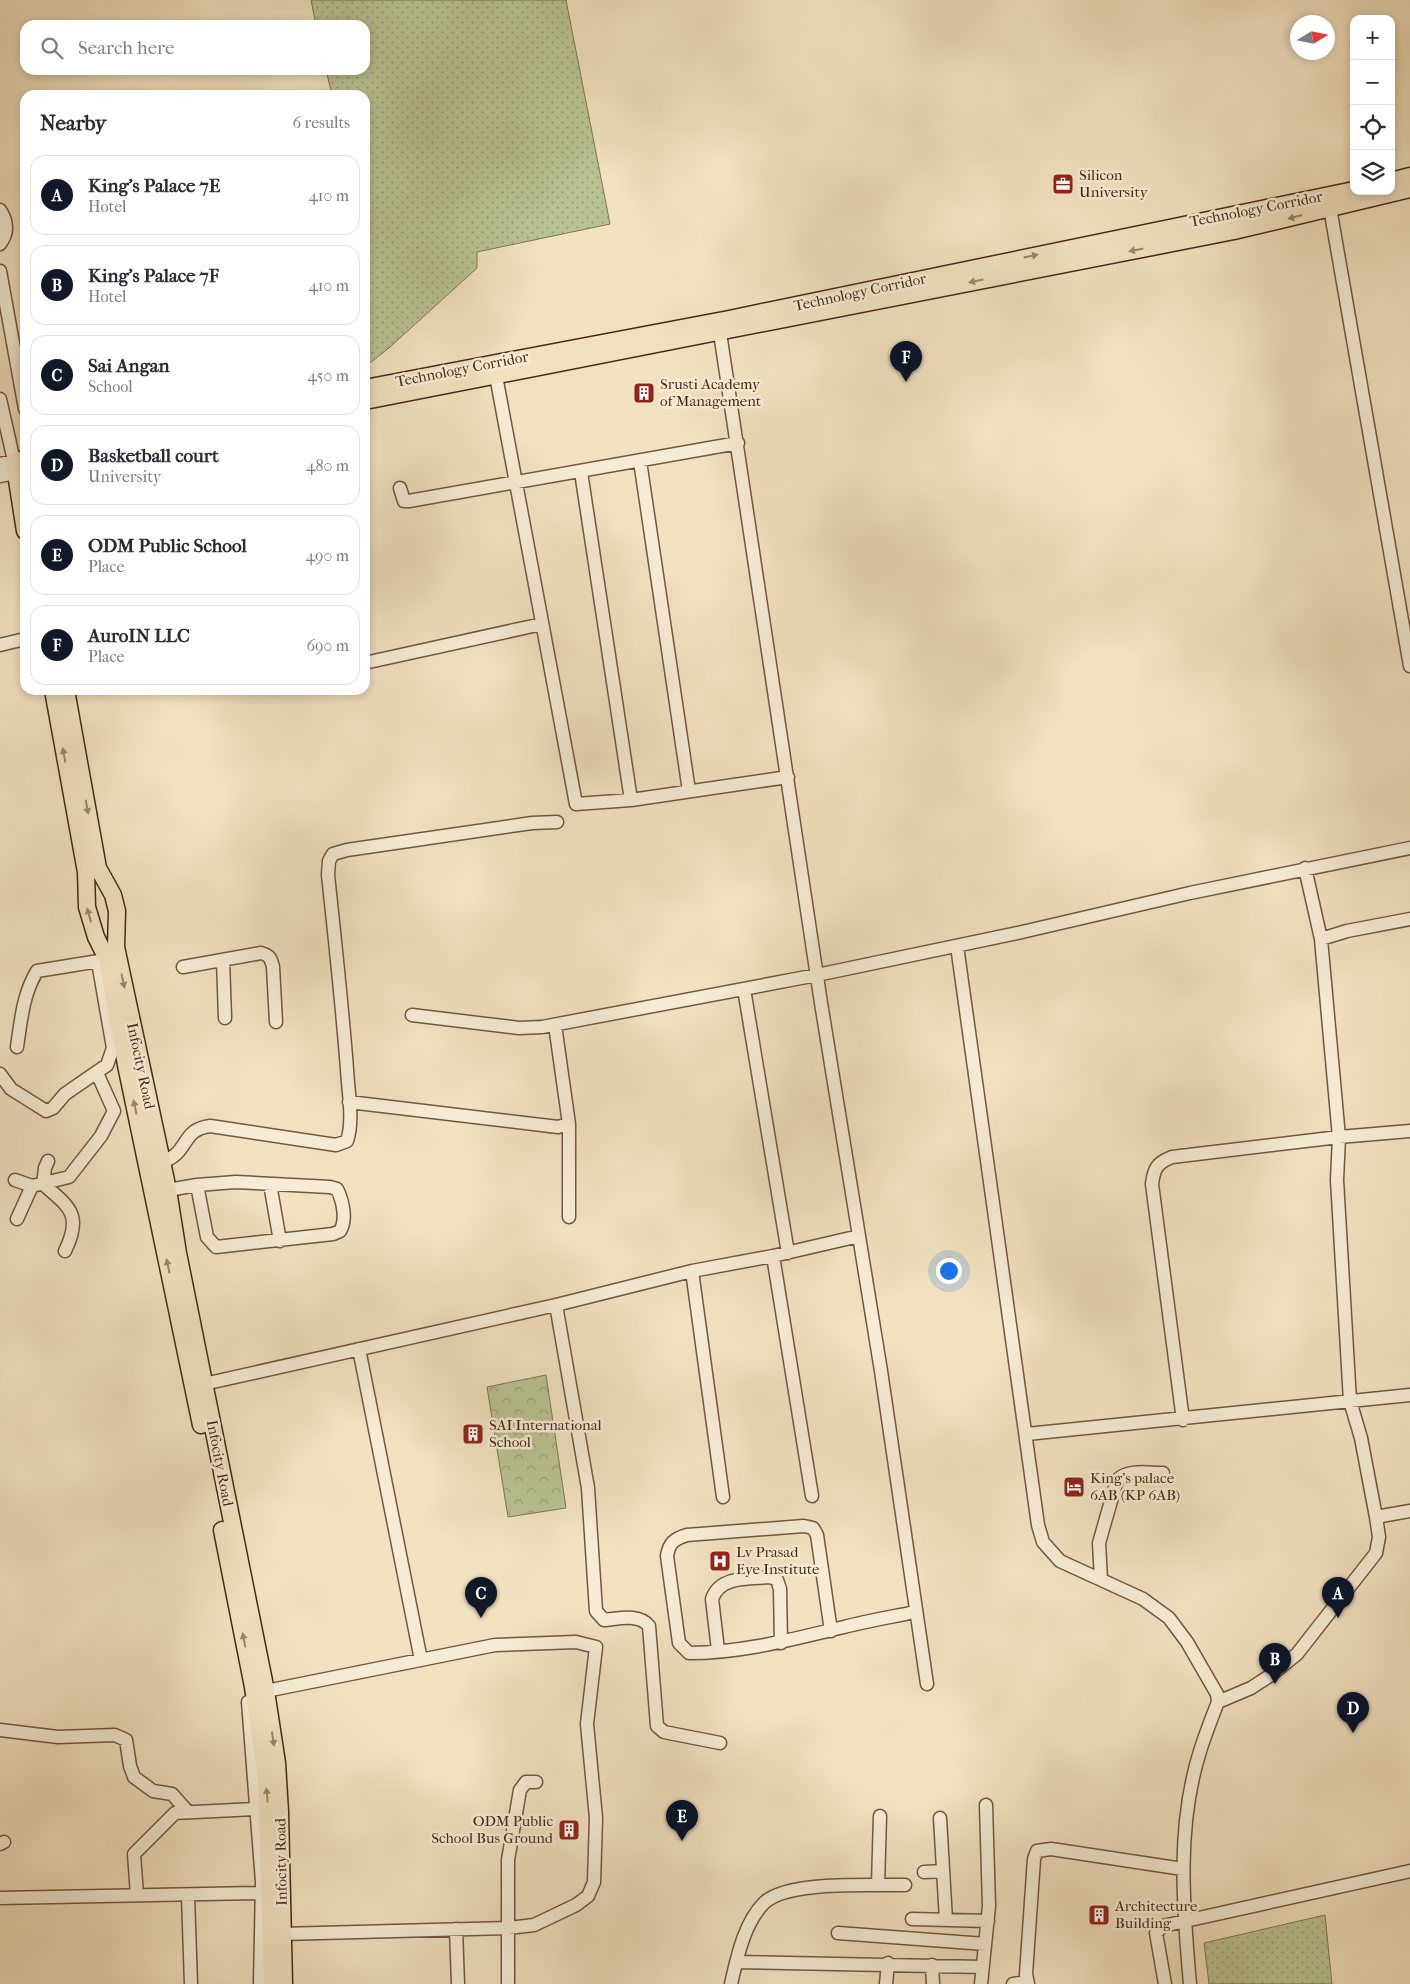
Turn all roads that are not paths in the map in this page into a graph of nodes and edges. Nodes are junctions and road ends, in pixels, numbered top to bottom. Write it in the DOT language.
graph roads {
  1 [pos="1410,176"];
  2 [pos="1395,179"];
  3 [pos="1410,189"];
  4 [pos="1350,191"];
  5 [pos="1330,208"];
  6 [pos="0,210"];
  7 [pos="0,244"];
  8 [pos="0,271"];
  9 [pos="720,333"];
  10 [pos="538,361"];
  11 [pos="496,376"];
  12 [pos="20,381"];
  13 [pos="370,387"];
  14 [pos="0,399"];
  15 [pos="370,400"];
  16 [pos="738,444"];
  17 [pos="640,461"];
  18 [pos="13,467"];
  19 [pos="581,472"];
  20 [pos="515,482"];
  21 [pos="400,488"];
  22 [pos="20,504"];
  23 [pos="542,624"];
  24 [pos="20,640"];
  25 [pos="0,645"];
  26 [pos="370,662"];
  27 [pos="1410,666"];
  28 [pos="54,695"];
  29 [pos="67,695"];
  30 [pos="788,777"];
  31 [pos="689,791"];
  32 [pos="631,800"];
  33 [pos="556,822"];
  34 [pos="1410,848"];
  35 [pos="1305,868"];
  36 [pos="92,870"];
  37 [pos="1410,919"];
  38 [pos="1321,939"];
  39 [pos="957,946"];
  40 [pos="106,954"];
  41 [pos="223,960"];
  42 [pos="183,967"];
  43 [pos="817,975"];
  44 [pos="744,989"];
  45 [pos="412,1014"];
  46 [pos="226,1018"];
  47 [pos="276,1022"];
  48 [pos="555,1025"];
  49 [pos="17,1047"];
  50 [pos="97,1073"];
  51 [pos="0,1074"];
  52 [pos="349,1102"];
  53 [pos="570,1124"];
  54 [pos="1410,1131"];
  55 [pos="1339,1137"];
  56 [pos="48,1161"];
  57 [pos="162,1162"];
  58 [pos="15,1180"];
  59 [pos="197,1184"];
  60 [pos="270,1184"];
  61 [pos="38,1185"];
  62 [pos="168,1190"];
  63 [pos="569,1218"];
  64 [pos="17,1219"];
  65 [pos="859,1236"];
  66 [pos="280,1241"];
  67 [pos="64,1250"];
  68 [pos="788,1253"];
  69 [pos="774,1256"];
  70 [pos="692,1271"];
  71 [pos="556,1304"];
  72 [pos="184,1312"];
  73 [pos="359,1349"];
  74 [pos="204,1384"];
  75 [pos="1410,1395"];
  76 [pos="1350,1401"];
  77 [pos="1182,1420"];
  78 [pos="1027,1434"];
  79 [pos="1163,1473"];
  80 [pos="812,1496"];
  81 [pos="723,1497"];
  82 [pos="1410,1511"];
  83 [pos="1376,1516"];
  84 [pos="1101,1579"];
  85 [pos="242,1601"];
  86 [pos="915,1612"];
  87 [pos="831,1630"];
  88 [pos="781,1643"];
  89 [pos="718,1650"];
  90 [pos="421,1660"];
  91 [pos="928,1684"];
  92 [pos="260,1689"];
  93 [pos="1218,1702"];
  94 [pos="0,1730"];
  95 [pos="720,1743"];
  96 [pos="536,1782"];
  97 [pos="986,1805"];
  98 [pos="255,1809"];
  99 [pos="188,1812"];
  100 [pos="880,1816"];
  101 [pos="940,1818"];
  102 [pos="275,1857"];
  103 [pos="1183,1869"];
  104 [pos="943,1871"];
  105 [pos="924,1872"];
  106 [pos="1410,1872"];
  107 [pos="878,1885"];
  108 [pos="904,1885"];
  109 [pos="261,1893"];
  110 [pos="137,1895"];
  111 [pos="188,1896"];
  112 [pos="0,1898"];
  113 [pos="912,1919"];
  114 [pos="946,1920"];
  115 [pos="988,1921"];
  116 [pos="1185,1923"];
  117 [pos="508,1928"];
  118 [pos="456,1929"];
  119 [pos="838,1933"];
  120 [pos="282,1934"];
  121 [pos="986,1944"];
  122 [pos="736,1962"];
  123 [pos="888,1963"];
  124 [pos="932,1965"];
  125 [pos="983,1966"];
  126 [pos="1028,1983"];
  127 [pos="191,1984"];
  128 [pos="260,1984"];
  129 [pos="272,1984"];
  130 [pos="284,1984"];
  131 [pos="458,1984"];
  132 [pos="508,1984"];
  133 [pos="731,1984"];
  134 [pos="886,1984"];
  135 [pos="933,1984"];
  136 [pos="981,1984"];
  137 [pos="1013,1984"];
  138 [pos="1165,1984"];
  139 [pos="1190,1984"];
  1 -- 2 [label="main road"];
  3 -- 5 [label="main road"];
  10 -- 4 [label="main road, Technology Corridor, one-way"];
  5 -- 9 [label="main road, one-way"];
  5 -- 27 [label="street"];
  6 -- 7 [label="street"];
  8 -- 12 [label="street"];
  9 -- 10 [label="main road"];
  9 -- 16 [label="street"];
  10 -- 11 [label="main road"];
  10 -- 13 [label="main road, Technology Corridor"];
  11 -- 15 [label="main road"];
  11 -- 20 [label="street"];
  14 -- 18 [label="street"];
  16 -- 17 [label="street"];
  16 -- 30 [label="street"];
  17 -- 19 [label="street"];
  17 -- 31 [label="street"];
  18 -- 22 [label="main road"];
  19 -- 20 [label="street"];
  19 -- 32 [label="street"];
  20 -- 21 [label="street"];
  20 -- 23 [label="street"];
  23 -- 26 [label="street"];
  23 -- 32 [label="street"];
  24 -- 25 [label="street"];
  36 -- 28 [label="main road, Infocity Road, one-way"];
  29 -- 36 [label="main road, Infocity Road, one-way"];
  30 -- 31 [label="street"];
  30 -- 43 [label="street"];
  31 -- 32 [label="street"];
  33 -- 52 [label="street"];
  34 -- 35 [label="street"];
  35 -- 38 [label="street"];
  35 -- 39 [label="street"];
  40 -- 36 [label="main road, Infocity Road, one-way"];
  36 -- 40 [label="main road, Infocity Road"];
  37 -- 38 [label="street"];
  38 -- 55 [label="street"];
  39 -- 43 [label="street"];
  39 -- 78 [label="street"];
  40 -- 49 [label="street"];
  40 -- 50 [label="street"];
  40 -- 57 [label="main road, Infocity Road, one-way"];
  72 -- 40 [label="main road, Infocity Road, one-way"];
  41 -- 42 [label="street"];
  41 -- 46 [label="street"];
  41 -- 47 [label="street"];
  43 -- 44 [label="street"];
  43 -- 65 [label="street"];
  44 -- 48 [label="street"];
  44 -- 68 [label="street"];
  45 -- 48 [label="street"];
  48 -- 53 [label="street"];
  50 -- 51 [label="street"];
  50 -- 61 [label="street"];
  52 -- 53 [label="street"];
  52 -- 57 [label="street"];
  53 -- 63 [label="street"];
  54 -- 55 [label="street"];
  55 -- 76 [label="street"];
  55 -- 77 [label="street"];
  56 -- 61 [label="street"];
  57 -- 62 [label="main road, Infocity Road"];
  58 -- 61 [label="street"];
  59 -- 60 [label="street"];
  59 -- 62 [label="street"];
  59 -- 66 [label="street"];
  60 -- 66 [label="street"];
  60 -- 66 [label="street"];
  61 -- 64 [label="street"];
  61 -- 67 [label="street"];
  62 -- 72 [label="main road, Infocity Road"];
  65 -- 68 [label="street"];
  65 -- 86 [label="street"];
  68 -- 69 [label="street"];
  69 -- 70 [label="street"];
  69 -- 80 [label="street"];
  70 -- 71 [label="street"];
  70 -- 81 [label="street"];
  71 -- 73 [label="street"];
  71 -- 95 [label="street"];
  72 -- 74 [label="main road, Infocity Road"];
  72 -- 85 [label="main road, Infocity Road"];
  73 -- 74 [label="street"];
  73 -- 90 [label="street"];
  74 -- 85 [label="main road, Infocity Road"];
  75 -- 76 [label="street"];
  76 -- 77 [label="street"];
  76 -- 83 [label="street"];
  77 -- 78 [label="street"];
  78 -- 84 [label="street"];
  79 -- 84 [label="street"];
  82 -- 83 [label="street"];
  83 -- 93 [label="street"];
  84 -- 93 [label="street"];
  85 -- 92 [label="main road, Infocity Road"];
  86 -- 87 [label="street"];
  86 -- 91 [label="street"];
  87 -- 88 [label="street"];
  87 -- 89 [label="street"];
  88 -- 89 [label="street"];
  88 -- 89 [label="street"];
  90 -- 92 [label="street"];
  90 -- 117 [label="street"];
  92 -- 98 [label="street"];
  92 -- 102 [label="main road, Infocity Road"];
  93 -- 103 [label="street"];
  94 -- 99 [label="street"];
  96 -- 117 [label="street"];
  97 -- 115 [label="street"];
  98 -- 99 [label="street"];
  98 -- 109 [label="street"];
  99 -- 110 [label="street"];
  100 -- 107 [label="street"];
  101 -- 104 [label="street"];
  102 -- 120 [label="main road, Infocity Road"];
  102 -- 129 [label="main road, Infocity Road"];
  103 -- 116 [label="street"];
  103 -- 126 [label="street"];
  104 -- 105 [label="street"];
  104 -- 114 [label="street"];
  106 -- 116 [label="street"];
  107 -- 108 [label="street"];
  107 -- 122 [label="street"];
  109 -- 111 [label="street"];
  109 -- 128 [label="street"];
  110 -- 111 [label="street"];
  110 -- 112 [label="street"];
  111 -- 127 [label="street"];
  113 -- 114 [label="street"];
  114 -- 115 [label="street"];
  115 -- 121 [label="street"];
  116 -- 138 [label="street"];
  116 -- 139 [label="street"];
  117 -- 118 [label="street"];
  117 -- 132 [label="street"];
  118 -- 120 [label="street"];
  118 -- 131 [label="street"];
  119 -- 121 [label="street"];
  120 -- 130 [label="main road, Infocity Road"];
  121 -- 125 [label="street"];
  122 -- 123 [label="street"];
  122 -- 133 [label="street"];
  123 -- 124 [label="street"];
  123 -- 134 [label="street"];
  124 -- 125 [label="street"];
  124 -- 135 [label="street"];
  125 -- 136 [label="street"];
  126 -- 137 [label="street"];
}
